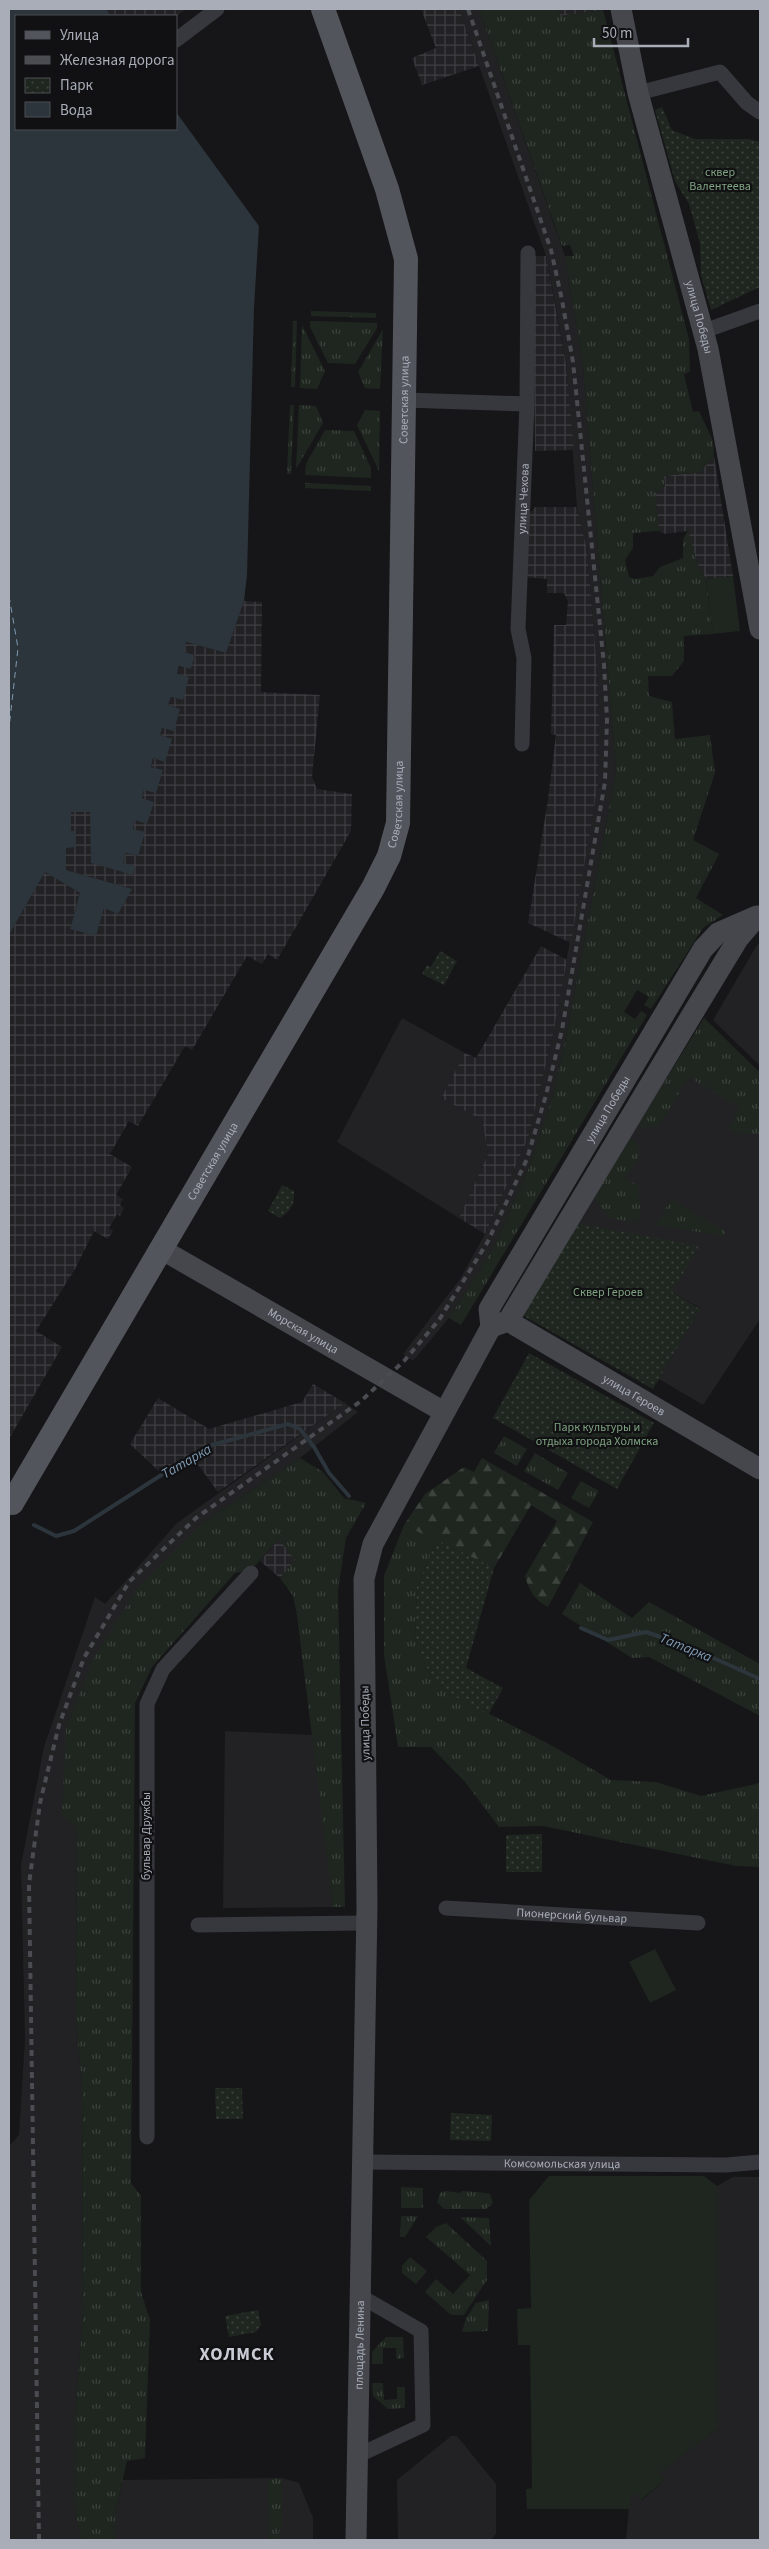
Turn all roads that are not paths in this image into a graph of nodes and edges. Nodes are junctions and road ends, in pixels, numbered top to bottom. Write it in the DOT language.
graph roads {
  1 [pos="217,9"];
  2 [pos="323,9"];
  3 [pos="622,9"];
  4 [pos="178,38"];
  5 [pos="638,93"];
  6 [pos="760,112"];
  7 [pos="528,253"];
  8 [pos="760,311"];
  9 [pos="704,331"];
  10 [pos="405,400"];
  11 [pos="527,404"];
  12 [pos="760,629"];
  13 [pos="522,744"];
  14 [pos="759,917"];
  15 [pos="161,1249"];
  16 [pos="500,1324"];
  17 [pos="444,1412"];
  18 [pos="760,1469"];
  19 [pos="10,1504"];
  20 [pos="251,1573"];
  21 [pos="446,1908"];
  22 [pos="698,1923"];
  23 [pos="366,1924"];
  24 [pos="198,1925"];
  25 [pos="147,2137"];
  26 [pos="363,2156"];
  27 [pos="760,2162"];
  28 [pos="360,2296"];
  29 [pos="359,2455"];
  30 [pos="356,2540"];
  1 -- 4 [label="street"];
  2 -- 10 [label="main road, Советская улица"];
  3 -- 5 [label="main road, улица Победы"];
  5 -- 6 [label="street"];
  5 -- 9 [label="main road, улица Победы"];
  7 -- 11 [label="street, улица Чехова"];
  8 -- 9 [label="street"];
  9 -- 12 [label="main road, улица Победы"];
  10 -- 11 [label="street"];
  10 -- 15 [label="main road, Советская улица"];
  11 -- 13 [label="street, улица Чехова"];
  14 -- 16 [label="main road, улица Победы"];
  15 -- 17 [label="main road, Морская улица"];
  15 -- 19 [label="main road, Советская улица"];
  16 -- 17 [label="main road, улица Победы"];
  16 -- 18 [label="main road, улица Героев"];
  17 -- 23 [label="main road, улица Победы"];
  20 -- 25 [label="street, бульвар Дружбы"];
  21 -- 22 [label="street, Пионерский бульвар"];
  23 -- 24 [label="street"];
  23 -- 26 [label="main road, улица Победы"];
  26 -- 27 [label="street, Комсомольская улица"];
  26 -- 28 [label="main road, площадь Ленина"];
  28 -- 29 [label="main road, площадь Ленина"];
  28 -- 29 [label="street"];
  29 -- 30 [label="main road, площадь Ленина"];
}
